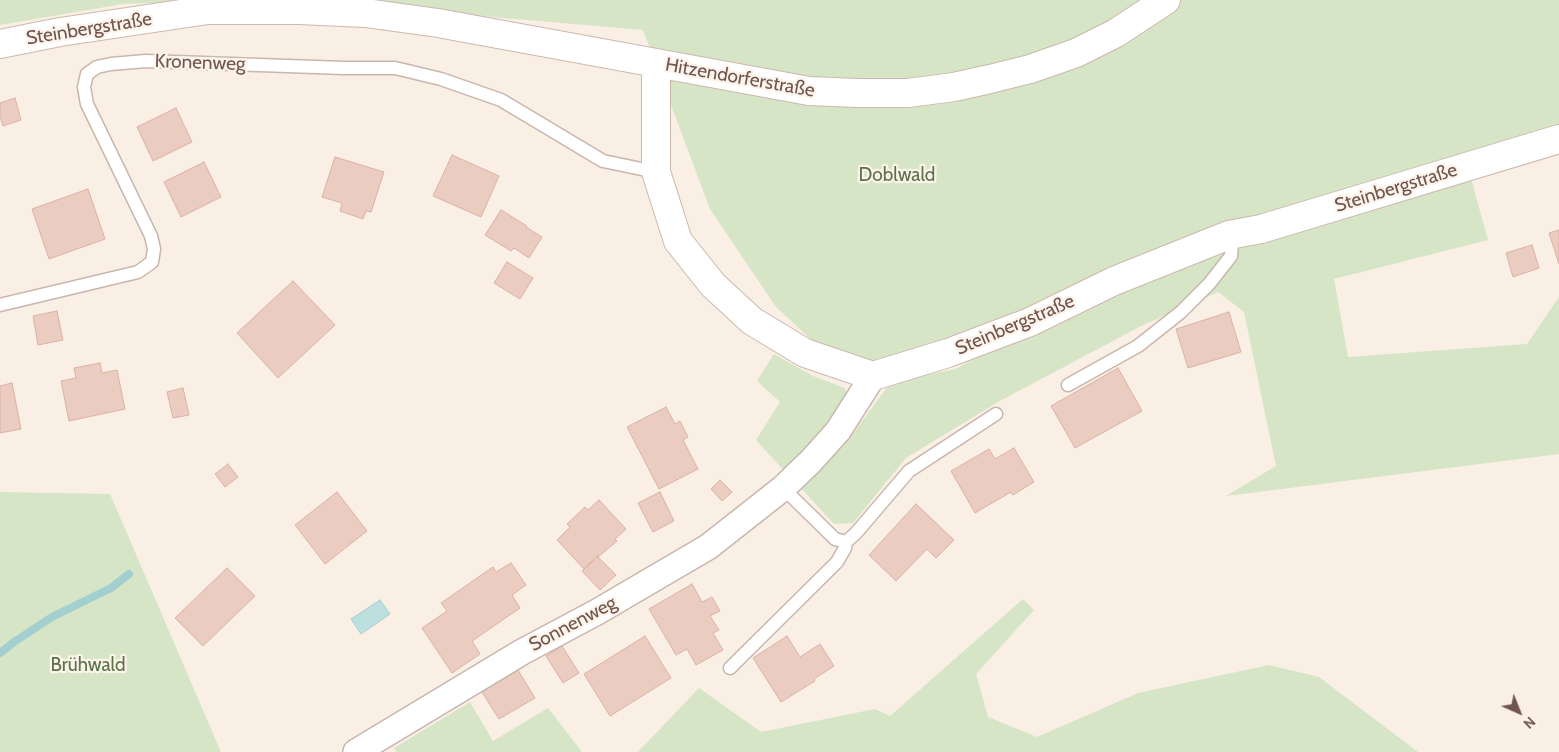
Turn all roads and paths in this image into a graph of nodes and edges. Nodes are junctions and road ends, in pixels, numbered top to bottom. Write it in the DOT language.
graph roads {
  1 [pos="1166,0"];
  2 [pos="299,10"];
  3 [pos="0,44"];
  4 [pos="656,63"];
  5 [pos="1559,139"];
  6 [pos="656,172"];
  7 [pos="1229,235"];
  8 [pos="0,305"];
  9 [pos="873,376"];
  10 [pos="1068,385"];
  11 [pos="996,414"];
  12 [pos="783,488"];
  13 [pos="846,542"];
  14 [pos="730,668"];
  15 [pos="356,752"];
  1 -- 4 [label="main road, Hitzendorferstraße"];
  2 -- 3 [label="main road, Steinbergstraße"];
  2 -- 4 [label="main road, Hitzendorferstraße"];
  4 -- 6 [label="main road"];
  5 -- 7 [label="main road, Steinbergstraße"];
  6 -- 8 [label="lane, Kronenweg"];
  6 -- 9 [label="main road"];
  7 -- 9 [label="main road, Steinbergstraße"];
  7 -- 10 [label="lane"];
  9 -- 12 [label="street, Sonnenweg"];
  11 -- 13 [label="lane"];
  12 -- 13 [label="lane"];
  12 -- 15 [label="street, Sonnenweg"];
  13 -- 14 [label="lane"];
}
